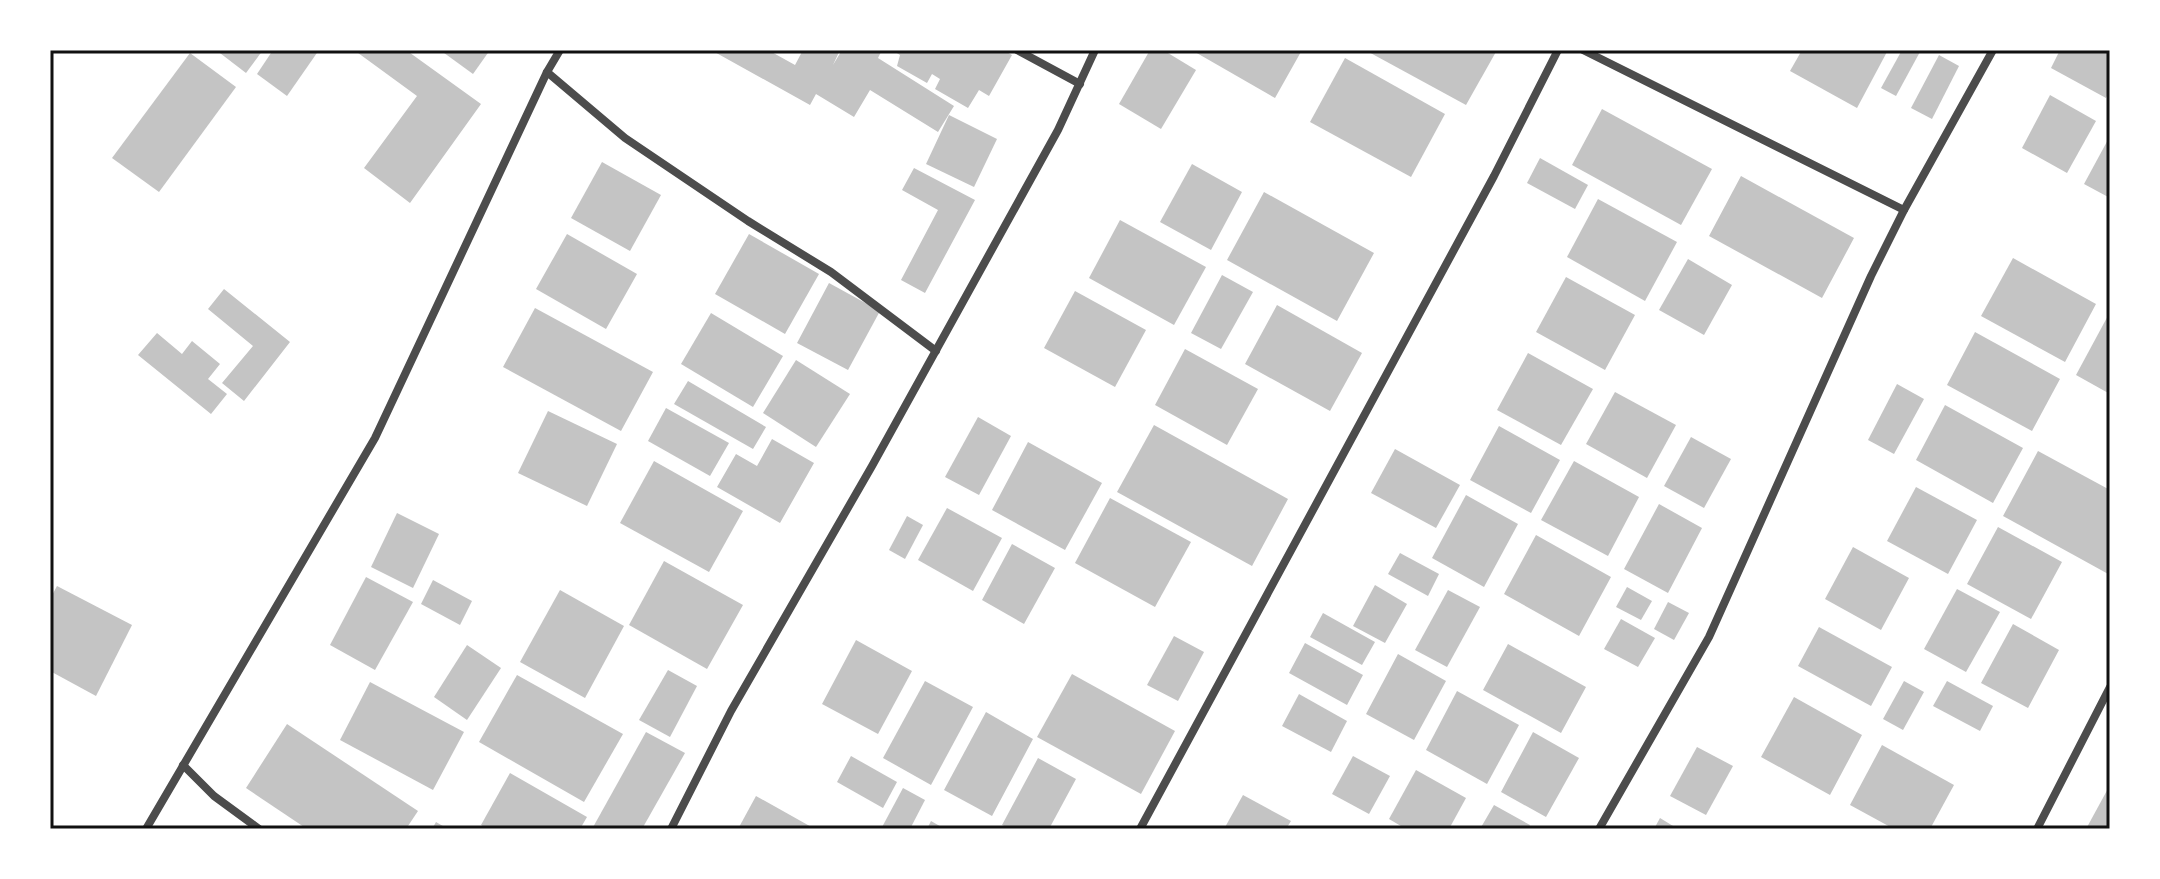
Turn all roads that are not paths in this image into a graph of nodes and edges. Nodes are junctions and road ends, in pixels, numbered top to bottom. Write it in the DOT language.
graph roads {
  1 [pos="560,50"];
  2 [pos="1017,50"];
  3 [pos="1095,50"];
  4 [pos="1558,50"];
  5 [pos="1583,50"];
  6 [pos="1993,50"];
  7 [pos="547,72"];
  8 [pos="1080,84"];
  9 [pos="1904,210"];
  10 [pos="936,351"];
  11 [pos="2110,687"];
  12 [pos="183,765"];
  13 [pos="146,829"];
  14 [pos="259,829"];
  15 [pos="671,829"];
  16 [pos="1140,829"];
  17 [pos="1599,829"];
  18 [pos="2037,829"];
  1 -- 7 [label="street"];
  2 -- 8 [label="street"];
  3 -- 8 [label="street"];
  4 -- 16 [label="street"];
  5 -- 9 [label="street"];
  6 -- 9 [label="street"];
  7 -- 10 [label="street"];
  7 -- 12 [label="street"];
  8 -- 10 [label="street"];
  9 -- 17 [label="street"];
  10 -- 15 [label="street"];
  11 -- 18 [label="street"];
  12 -- 13 [label="street"];
  12 -- 14 [label="street"];
}
